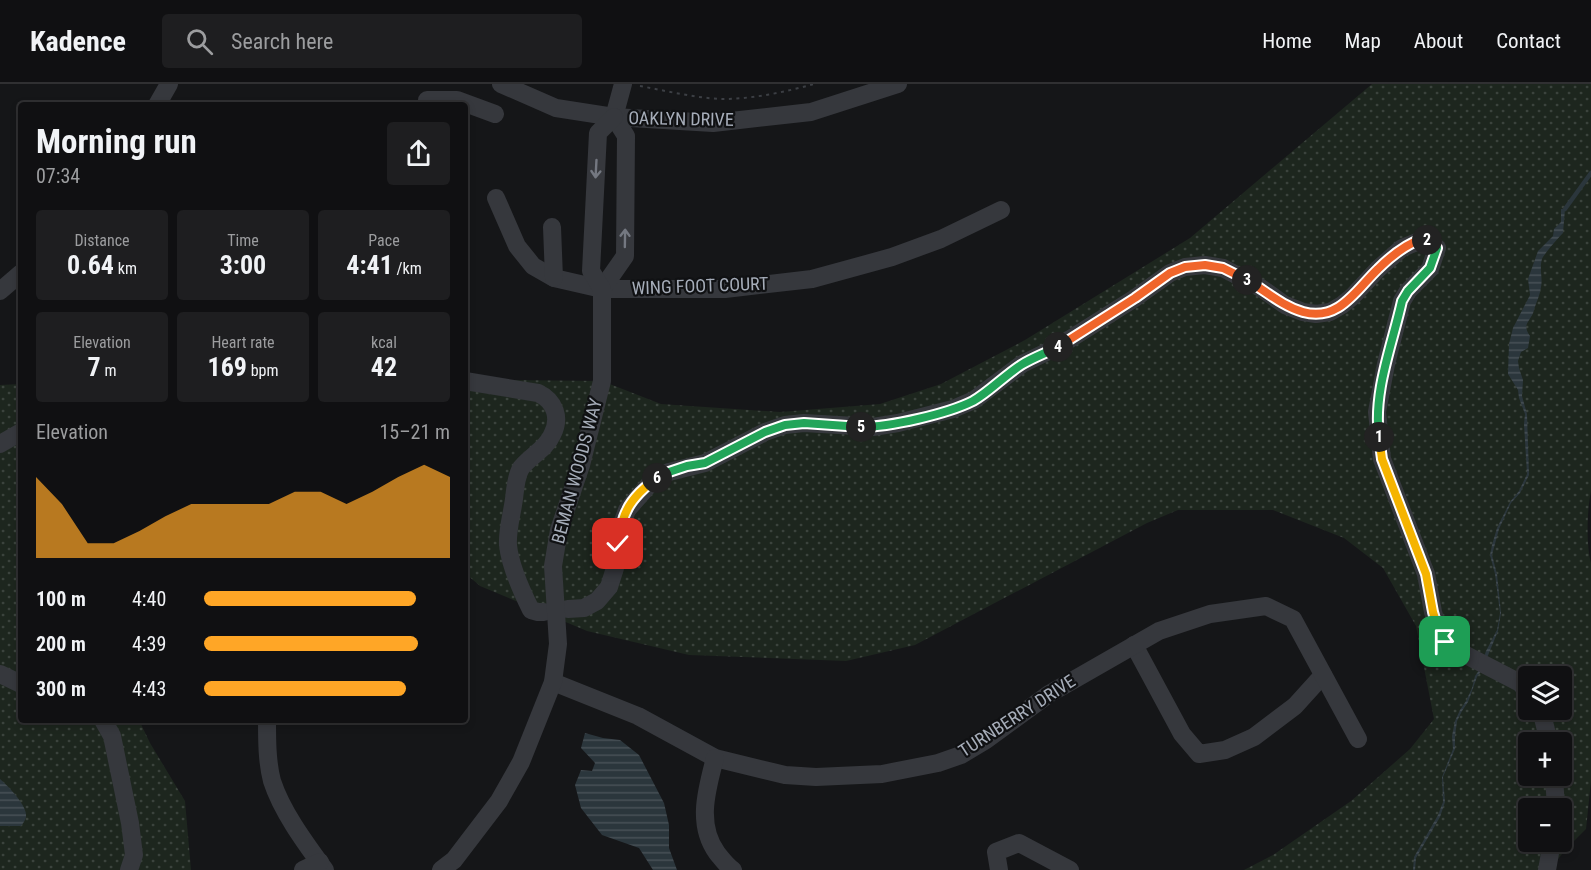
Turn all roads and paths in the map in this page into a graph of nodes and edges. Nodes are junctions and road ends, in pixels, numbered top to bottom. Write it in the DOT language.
graph roads {
  1 [pos="169,84"];
  2 [pos="501,84"];
  3 [pos="814,84"];
  4 [pos="898,84"];
  5 [pos="629,85"];
  6 [pos="461,92"];
  7 [pos="427,100"];
  8 [pos="159,102"];
  9 [pos="495,114"];
  10 [pos="614,117"];
  11 [pos="496,198"];
  12 [pos="1001,210"];
  13 [pos="552,227"];
  14 [pos="554,278"];
  15 [pos="602,289"];
  16 [pos="468,381"];
  17 [pos="18,434"];
  18 [pos="0,444"];
  19 [pos="568,609"];
  20 [pos="544,612"];
  21 [pos="1134,645"];
  22 [pos="0,674"];
  23 [pos="1323,675"];
  24 [pos="553,682"];
  25 [pos="1518,682"];
  26 [pos="18,683"];
  27 [pos="105,723"];
  28 [pos="267,723"];
  29 [pos="1358,739"];
  30 [pos="715,758"];
  31 [pos="1550,852"];
  32 [pos="316,867"];
  33 [pos="129,870"];
  34 [pos="441,870"];
  35 [pos="733,870"];
  36 [pos="999,870"];
  37 [pos="1070,870"];
  38 [pos="1547,870"];
  1 -- 8 [label="street"];
  2 -- 10 [label="street, OAKLYN DRIVE"];
  3 -- 5 [label="path"];
  4 -- 10 [label="street, OAKLYN DRIVE"];
  5 -- 10 [label="street, BEMAN WOODS WAY"];
  6 -- 7 [label="street"];
  6 -- 9 [label="street"];
  10 -- 15 [label="street, BEMAN WOODS WAY, one-way"];
  15 -- 10 [label="street, one-way"];
  11 -- 14 [label="street"];
  12 -- 15 [label="street, WING FOOT COURT"];
  13 -- 14 [label="street"];
  14 -- 15 [label="street, WING FOOT COURT"];
  15 -- 24 [label="street, BEMAN WOODS WAY"];
  16 -- 20 [label="street"];
  17 -- 18 [label="street"];
  19 -- 25 [label="street"];
  21 -- 23 [label="street, TURNBERRY DRIVE"];
  21 -- 23 [label="street"];
  21 -- 30 [label="street, TURNBERRY DRIVE"];
  22 -- 26 [label="street"];
  23 -- 29 [label="street, TURNBERRY DRIVE"];
  24 -- 30 [label="street, TURNBERRY DRIVE"];
  24 -- 34 [label="street, BEMAN WOODS WAY"];
  27 -- 33 [label="street"];
  28 -- 32 [label="street"];
  30 -- 35 [label="street"];
  31 -- 38 [label="street"];
  36 -- 37 [label="street"];
}
